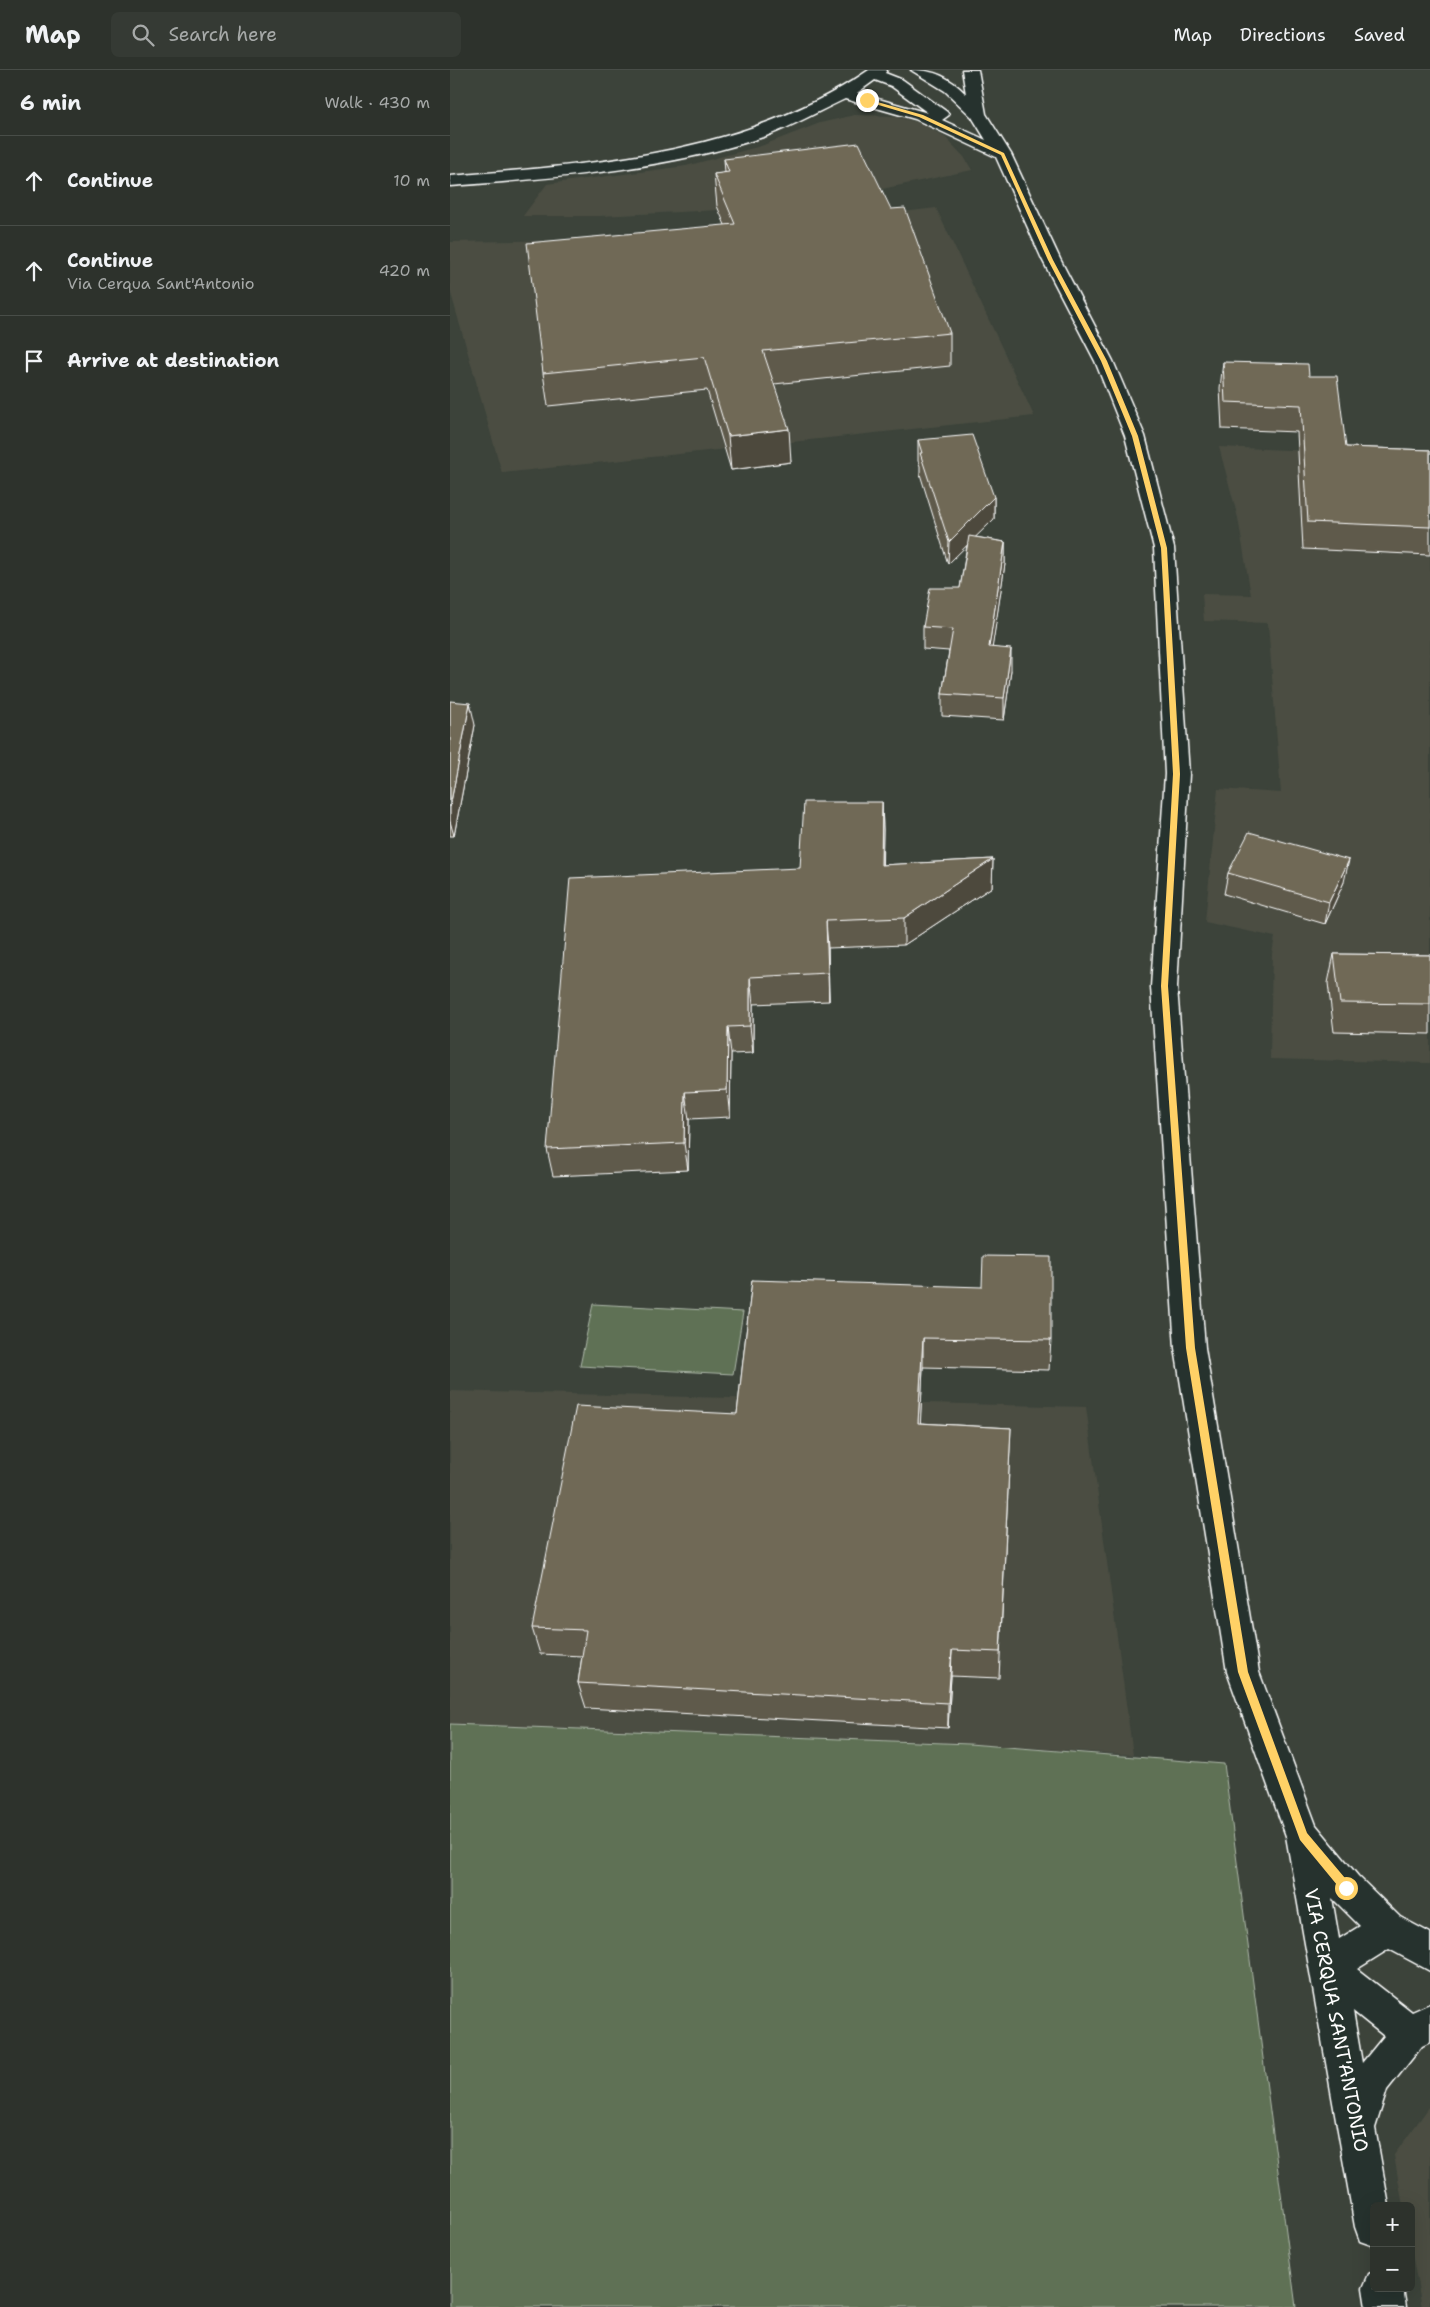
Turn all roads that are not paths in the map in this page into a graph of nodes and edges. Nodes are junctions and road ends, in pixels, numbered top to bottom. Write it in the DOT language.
graph roads {
  1 [pos="919,70"];
  2 [pos="970,70"];
  3 [pos="877,72"];
  4 [pos="844,94"];
  5 [pos="978,114"];
  6 [pos="960,133"];
  7 [pos="1003,154"];
  8 [pos="450,181"];
  9 [pos="1303,1836"];
  10 [pos="1388,1929"];
  11 [pos="1430,1953"];
  12 [pos="1326,1967"];
  13 [pos="1419,2028"];
  14 [pos="1356,2127"];
  15 [pos="1370,2205"];
  16 [pos="1384,2292"];
  17 [pos="1386,2307"];
  1 -- 5 [label="street, VIA CERQUA SANT'ANTONIO"];
  2 -- 5 [label="street, VIA CERQUA SANT'ANTONIO"];
  3 -- 4 [label="street"];
  3 -- 6 [label="street"];
  4 -- 6 [label="street"];
  4 -- 8 [label="street"];
  5 -- 7 [label="street, VIA CERQUA SANT'ANTONIO"];
  6 -- 7 [label="street"];
  7 -- 9 [label="street, VIA CERQUA SANT'ANTONIO"];
  9 -- 10 [label="street"];
  9 -- 12 [label="street, VIA CERQUA SANT'ANTONIO"];
  10 -- 11 [label="street"];
  10 -- 12 [label="street"];
  12 -- 13 [label="street"];
  12 -- 14 [label="street, VIA CERQUA SANT'ANTONIO"];
  13 -- 14 [label="street"];
  14 -- 15 [label="street, VIA CERQUA SANT'ANTONIO"];
  16 -- 17 [label="street"];
}
